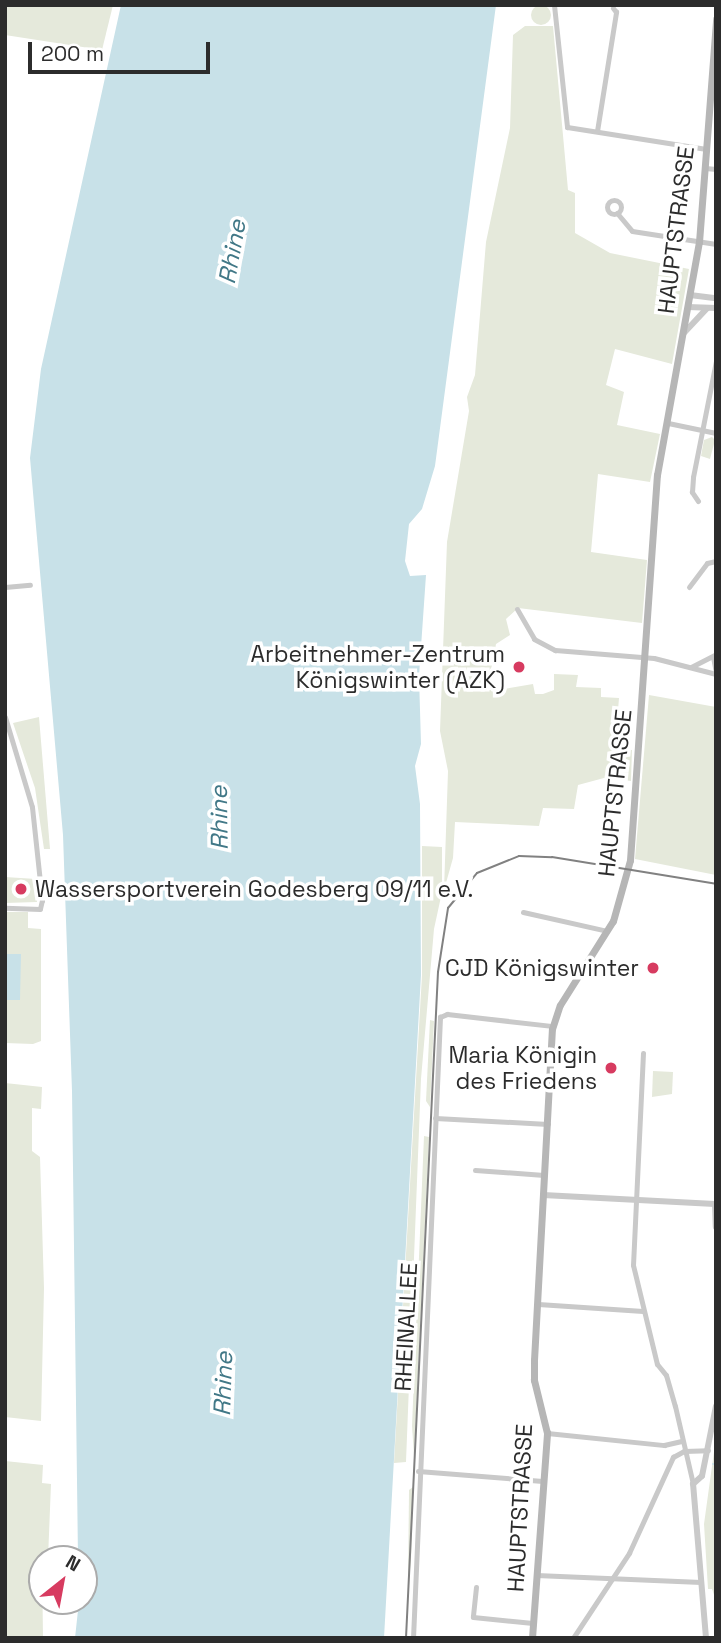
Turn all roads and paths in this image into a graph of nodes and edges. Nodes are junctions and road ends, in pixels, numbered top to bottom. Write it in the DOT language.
graph roads {
  1 [pos="554,5"];
  2 [pos="613,8"];
  3 [pos="716,19"];
  4 [pos="597,131"];
  5 [pos="706,149"];
  6 [pos="705,167"];
  7 [pos="716,169"];
  8 [pos="617,213"];
  9 [pos="699,242"];
  10 [pos="716,244"];
  11 [pos="690,295"];
  12 [pos="716,298"];
  13 [pos="688,307"];
  14 [pos="716,308"];
  15 [pos="708,309"];
  16 [pos="683,334"];
  17 [pos="716,361"];
  18 [pos="668,423"];
  19 [pos="703,430"];
  20 [pos="716,433"];
  21 [pos="698,501"];
  22 [pos="716,561"];
  23 [pos="30,586"];
  24 [pos="5,587"];
  25 [pos="689,587"];
  26 [pos="517,609"];
  27 [pos="715,655"];
  28 [pos="646,657"];
  29 [pos="691,667"];
  30 [pos="716,673"];
  31 [pos="5,718"];
  32 [pos="5,908"];
  33 [pos="523,912"];
  34 [pos="607,931"];
  35 [pos="553,1026"];
  36 [pos="643,1053"];
  37 [pos="435,1118"];
  38 [pos="548,1124"];
  39 [pos="475,1170"];
  40 [pos="544,1175"];
  41 [pos="543,1195"];
  42 [pos="716,1197"];
  43 [pos="637,1201"];
  44 [pos="715,1204"];
  45 [pos="716,1227"];
  46 [pos="538,1304"];
  47 [pos="643,1311"];
  48 [pos="716,1406"];
  49 [pos="547,1433"];
  50 [pos="682,1441"];
  51 [pos="664,1445"];
  52 [pos="708,1450"];
  53 [pos="684,1451"];
  54 [pos="673,1457"];
  55 [pos="418,1471"];
  56 [pos="543,1481"];
  57 [pos="693,1484"];
  58 [pos="536,1575"];
  59 [pos="615,1578"];
  60 [pos="701,1582"];
  61 [pos="476,1587"];
  62 [pos="533,1623"];
  63 [pos="412,1638"];
  64 [pos="532,1638"];
  65 [pos="573,1638"];
  66 [pos="706,1638"];
  1 -- 4 [label="street"];
  2 -- 4 [label="street"];
  3 -- 5 [label="main road, HAUPTSTRASSE"];
  4 -- 5 [label="street"];
  5 -- 6 [label="main road, HAUPTSTRASSE"];
  6 -- 7 [label="street"];
  6 -- 9 [label="main road, HAUPTSTRASSE"];
  8 -- 9 [label="street"];
  9 -- 10 [label="street"];
  9 -- 11 [label="main road, HAUPTSTRASSE"];
  11 -- 12 [label="street"];
  11 -- 13 [label="main road, HAUPTSTRASSE"];
  13 -- 15 [label="street"];
  13 -- 16 [label="main road, HAUPTSTRASSE"];
  14 -- 15 [label="street"];
  15 -- 16 [label="street"];
  16 -- 18 [label="main road, HAUPTSTRASSE"];
  17 -- 19 [label="street"];
  18 -- 19 [label="street"];
  18 -- 28 [label="main road, HAUPTSTRASSE"];
  19 -- 20 [label="street"];
  19 -- 21 [label="street"];
  22 -- 25 [label="street"];
  23 -- 24 [label="street"];
  26 -- 28 [label="street"];
  27 -- 29 [label="street"];
  27 -- 30 [label="street"];
  28 -- 29 [label="street"];
  28 -- 34 [label="main road, HAUPTSTRASSE"];
  29 -- 30 [label="street"];
  31 -- 32 [label="street"];
  33 -- 34 [label="street"];
  34 -- 35 [label="main road, HAUPTSTRASSE"];
  35 -- 37 [label="street, RHEINALLEE"];
  35 -- 38 [label="main road, HAUPTSTRASSE"];
  36 -- 43 [label="street"];
  37 -- 38 [label="street"];
  37 -- 55 [label="street, RHEINALLEE"];
  38 -- 40 [label="main road, HAUPTSTRASSE"];
  39 -- 40 [label="street"];
  40 -- 41 [label="main road, HAUPTSTRASSE"];
  41 -- 43 [label="street"];
  41 -- 46 [label="main road, HAUPTSTRASSE"];
  42 -- 44 [label="street"];
  43 -- 44 [label="street"];
  43 -- 47 [label="street"];
  44 -- 45 [label="street"];
  46 -- 47 [label="street"];
  46 -- 49 [label="main road, HAUPTSTRASSE"];
  47 -- 50 [label="street"];
  48 -- 52 [label="street"];
  49 -- 51 [label="street"];
  49 -- 56 [label="main road, HAUPTSTRASSE"];
  50 -- 51 [label="street"];
  50 -- 53 [label="street"];
  51 -- 54 [label="street"];
  52 -- 53 [label="street"];
  52 -- 57 [label="street"];
  53 -- 54 [label="street"];
  53 -- 57 [label="street"];
  54 -- 59 [label="street"];
  55 -- 56 [label="street"];
  55 -- 63 [label="street, RHEINALLEE"];
  56 -- 58 [label="main road, HAUPTSTRASSE"];
  57 -- 60 [label="street"];
  58 -- 59 [label="street"];
  58 -- 62 [label="main road, HAUPTSTRASSE"];
  59 -- 60 [label="street"];
  59 -- 65 [label="street"];
  60 -- 66 [label="street"];
  61 -- 62 [label="street"];
  62 -- 64 [label="main road, HAUPTSTRASSE"];
}
